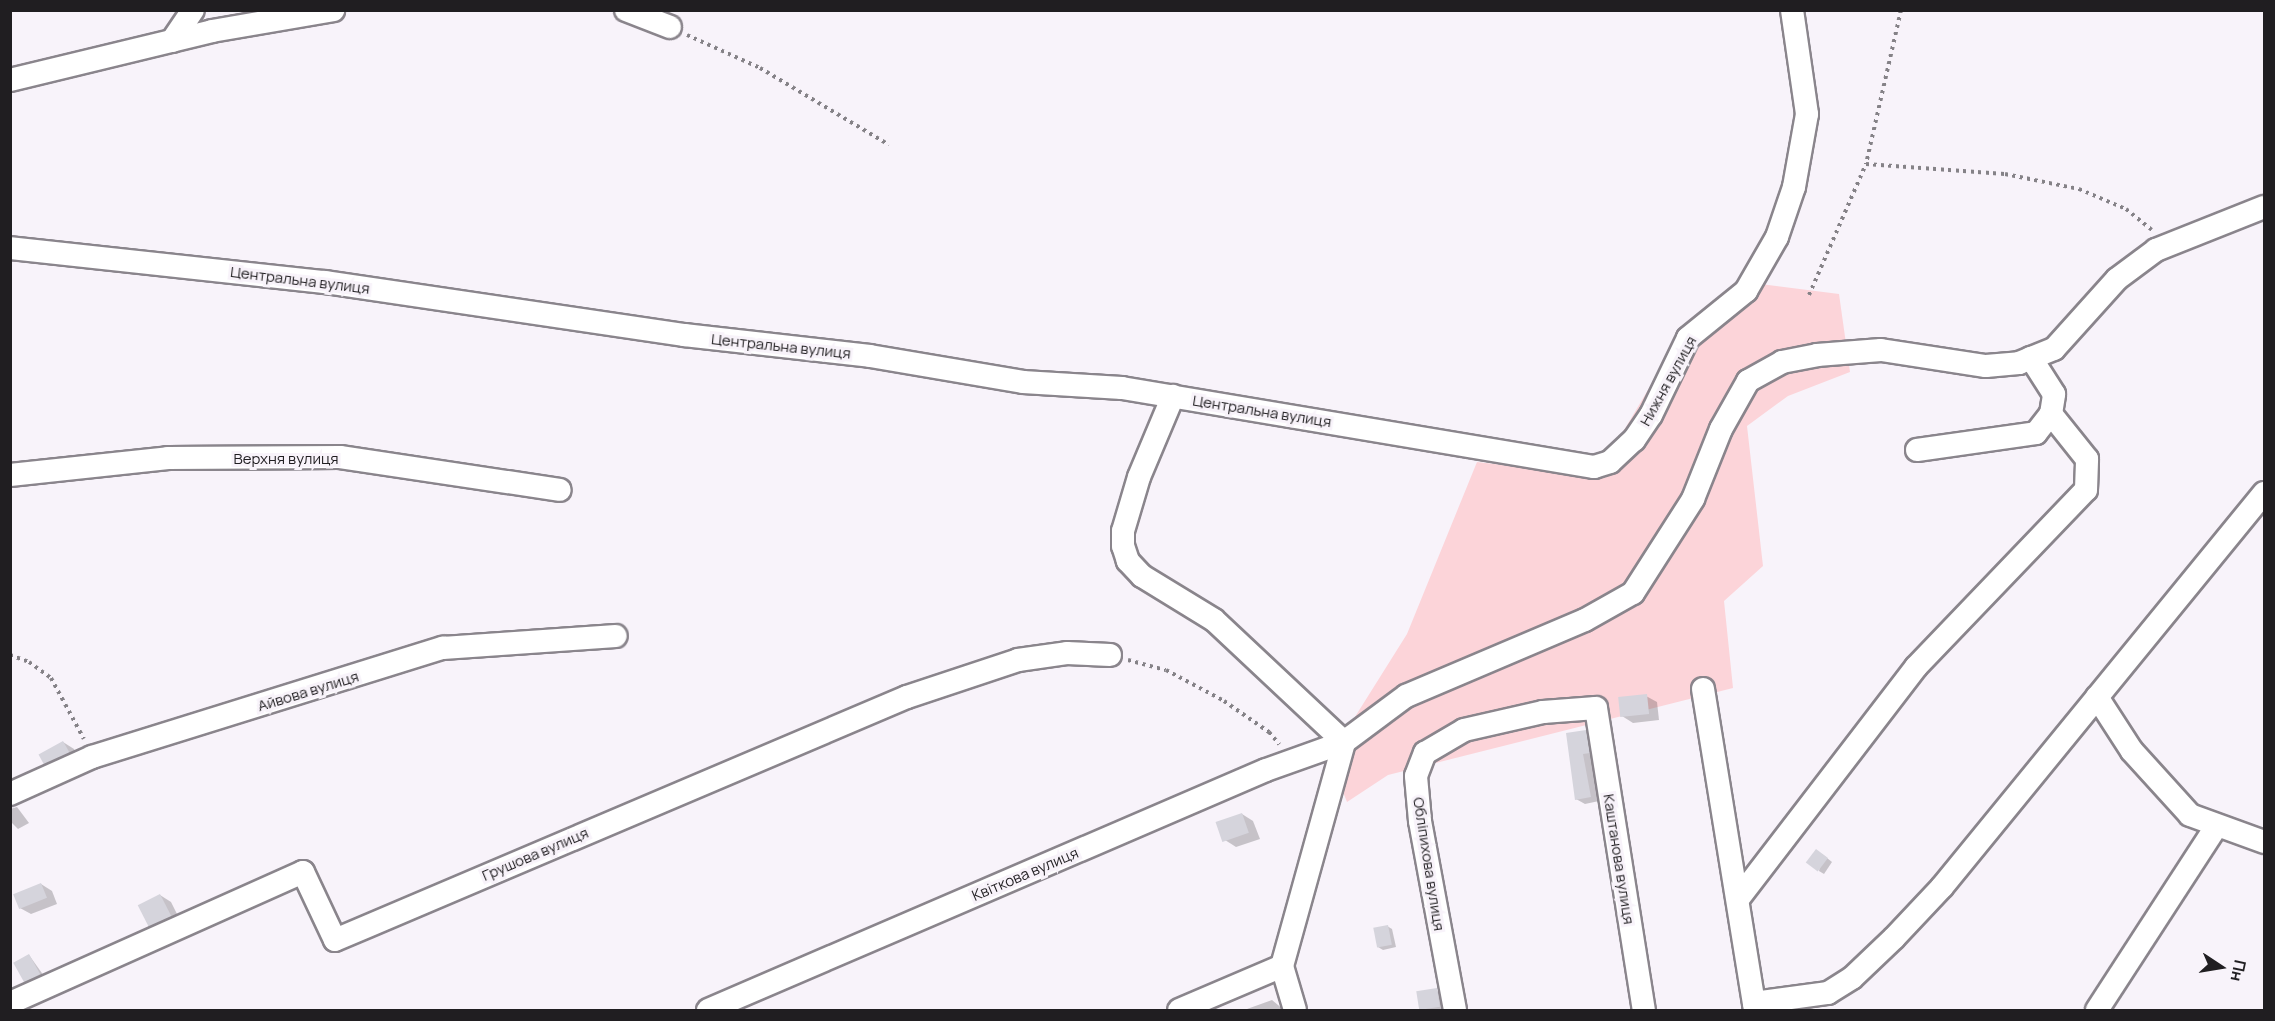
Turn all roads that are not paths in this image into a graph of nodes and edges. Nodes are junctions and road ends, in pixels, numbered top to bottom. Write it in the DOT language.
graph roads {
  1 [pos="193,10"];
  2 [pos="333,10"];
  3 [pos="626,10"];
  4 [pos="1792,10"];
  5 [pos="670,27"];
  6 [pos="172,41"];
  7 [pos="10,80"];
  8 [pos="2265,207"];
  9 [pos="10,248"];
  10 [pos="2031,358"];
  11 [pos="1173,396"];
  12 [pos="2050,414"];
  13 [pos="1917,450"];
  14 [pos="1549,459"];
  15 [pos="10,476"];
  16 [pos="560,490"];
  17 [pos="2265,493"];
  18 [pos="616,636"];
  19 [pos="1110,655"];
  20 [pos="1703,689"];
  21 [pos="2097,697"];
  22 [pos="1596,708"];
  23 [pos="1344,742"];
  24 [pos="10,794"];
  25 [pos="2216,827"];
  26 [pos="2265,842"];
  27 [pos="1738,899"];
  28 [pos="1282,966"];
  29 [pos="10,1003"];
  30 [pos="1754,1007"];
  31 [pos="708,1011"];
  32 [pos="1179,1011"];
  33 [pos="1295,1011"];
  34 [pos="1455,1011"];
  35 [pos="1644,1011"];
  36 [pos="2097,1011"];
  1 -- 6 [label="street"];
  2 -- 6 [label="street"];
  3 -- 5 [label="street"];
  4 -- 14 [label="street, Нижня вулиця"];
  6 -- 7 [label="street"];
  8 -- 10 [label="street, Квіткова вулиця"];
  9 -- 11 [label="street, Центральна вулиця"];
  10 -- 12 [label="street"];
  10 -- 23 [label="street, Квіткова вулиця"];
  11 -- 14 [label="street, Центральна вулиця"];
  11 -- 23 [label="street"];
  12 -- 13 [label="street"];
  12 -- 27 [label="street"];
  15 -- 16 [label="street, Верхня вулиця"];
  17 -- 21 [label="street"];
  18 -- 24 [label="street, Айвова вулиця"];
  19 -- 29 [label="street, Грушова вулиця"];
  20 -- 27 [label="street"];
  21 -- 25 [label="street"];
  21 -- 30 [label="street"];
  22 -- 34 [label="street, Обліпихова вулиця"];
  22 -- 35 [label="street, Каштанова вулиця"];
  23 -- 28 [label="street"];
  23 -- 31 [label="street, Квіткова вулиця"];
  25 -- 26 [label="street"];
  25 -- 36 [label="street"];
  27 -- 30 [label="street"];
  28 -- 32 [label="street"];
  28 -- 33 [label="street"];
}
